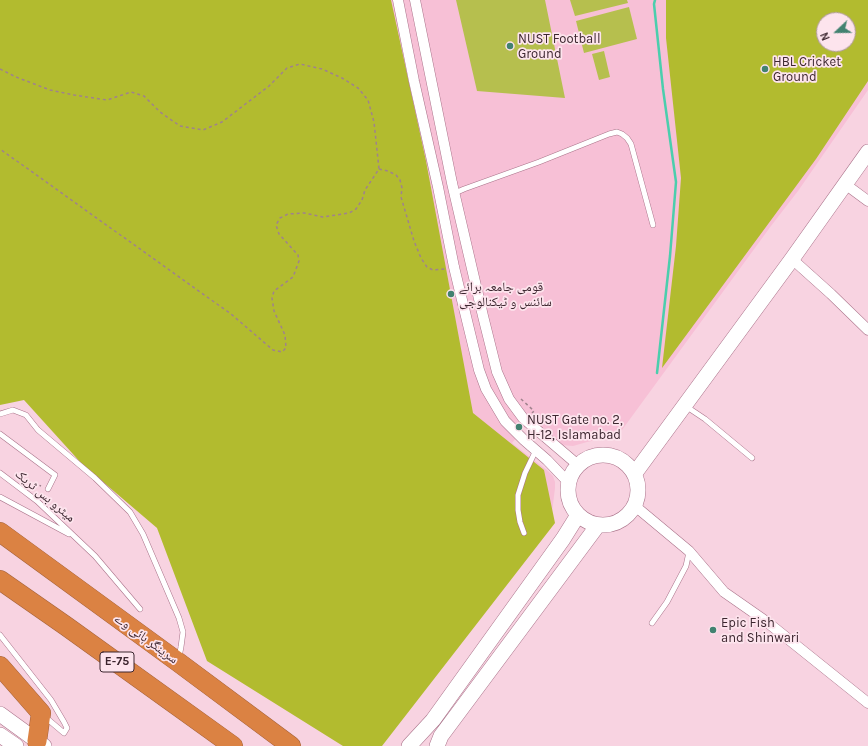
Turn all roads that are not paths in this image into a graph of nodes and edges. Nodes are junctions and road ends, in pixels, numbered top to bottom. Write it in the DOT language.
graph roads {
  1 [pos="398,0"];
  2 [pos="414,0"];
  3 [pos="868,152"];
  4 [pos="452,183"];
  5 [pos="845,184"];
  6 [pos="438,187"];
  7 [pos="455,193"];
  8 [pos="868,201"];
  9 [pos="653,225"];
  10 [pos="792,259"];
  11 [pos="868,330"];
  12 [pos="685,405"];
  13 [pos="0,414"];
  14 [pos="0,434"];
  15 [pos="536,450"];
  16 [pos="752,458"];
  17 [pos="578,465"];
  18 [pos="0,473"];
  19 [pos="635,473"];
  20 [pos="569,483"];
  21 [pos="48,489"];
  22 [pos="0,497"];
  23 [pos="635,506"];
  24 [pos="578,516"];
  25 [pos="598,526"];
  26 [pos="0,532"];
  27 [pos="524,533"];
  28 [pos="75,537"];
  29 [pos="689,551"];
  30 [pos="0,580"];
  31 [pos="140,609"];
  32 [pos="652,623"];
  33 [pos="0,635"];
  34 [pos="178,662"];
  35 [pos="0,666"];
  36 [pos="868,703"];
  37 [pos="41,713"];
  38 [pos="0,714"];
  39 [pos="0,734"];
  40 [pos="40,744"];
  41 [pos="16,746"];
  42 [pos="233,746"];
  43 [pos="291,746"];
  44 [pos="409,746"];
  45 [pos="437,746"];
  1 -- 6 [label="street"];
  2 -- 4 [label="street"];
  3 -- 5 [label="main road"];
  4 -- 6 [label="street"];
  4 -- 7 [label="street"];
  5 -- 8 [label="street"];
  5 -- 10 [label="main road"];
  6 -- 15 [label="street"];
  7 -- 9 [label="lane"];
  7 -- 17 [label="street"];
  10 -- 11 [label="street"];
  10 -- 12 [label="main road"];
  12 -- 16 [label="lane"];
  12 -- 19 [label="main road"];
  13 -- 34 [label="lane"];
  14 -- 21 [label="lane"];
  15 -- 20 [label="street"];
  15 -- 27 [label="lane"];
  17 -- 19 [label="main road"];
  17 -- 20 [label="main road"];
  18 -- 28 [label="lane, میٹرو بس ٹریک"];
  19 -- 23 [label="main road"];
  20 -- 24 [label="main road"];
  22 -- 28 [label="lane, میٹرو بس ٹریک"];
  23 -- 25 [label="main road"];
  23 -- 29 [label="street"];
  24 -- 25 [label="main road"];
  24 -- 44 [label="main road"];
  25 -- 45 [label="main road"];
  26 -- 34 [label="highway, سرینگر ہائی وے / E-75"];
  28 -- 31 [label="lane, میٹرو بس ٹریک"];
  29 -- 32 [label="lane"];
  29 -- 36 [label="street"];
  30 -- 42 [label="highway, E-75"];
  33 -- 37 [label="lane"];
  34 -- 43 [label="highway, سرینگر ہائی وے / E-75"];
  35 -- 37 [label="highway"];
  37 -- 40 [label="highway"];
  38 -- 40 [label="main road"];
  39 -- 41 [label="main road"];
}
